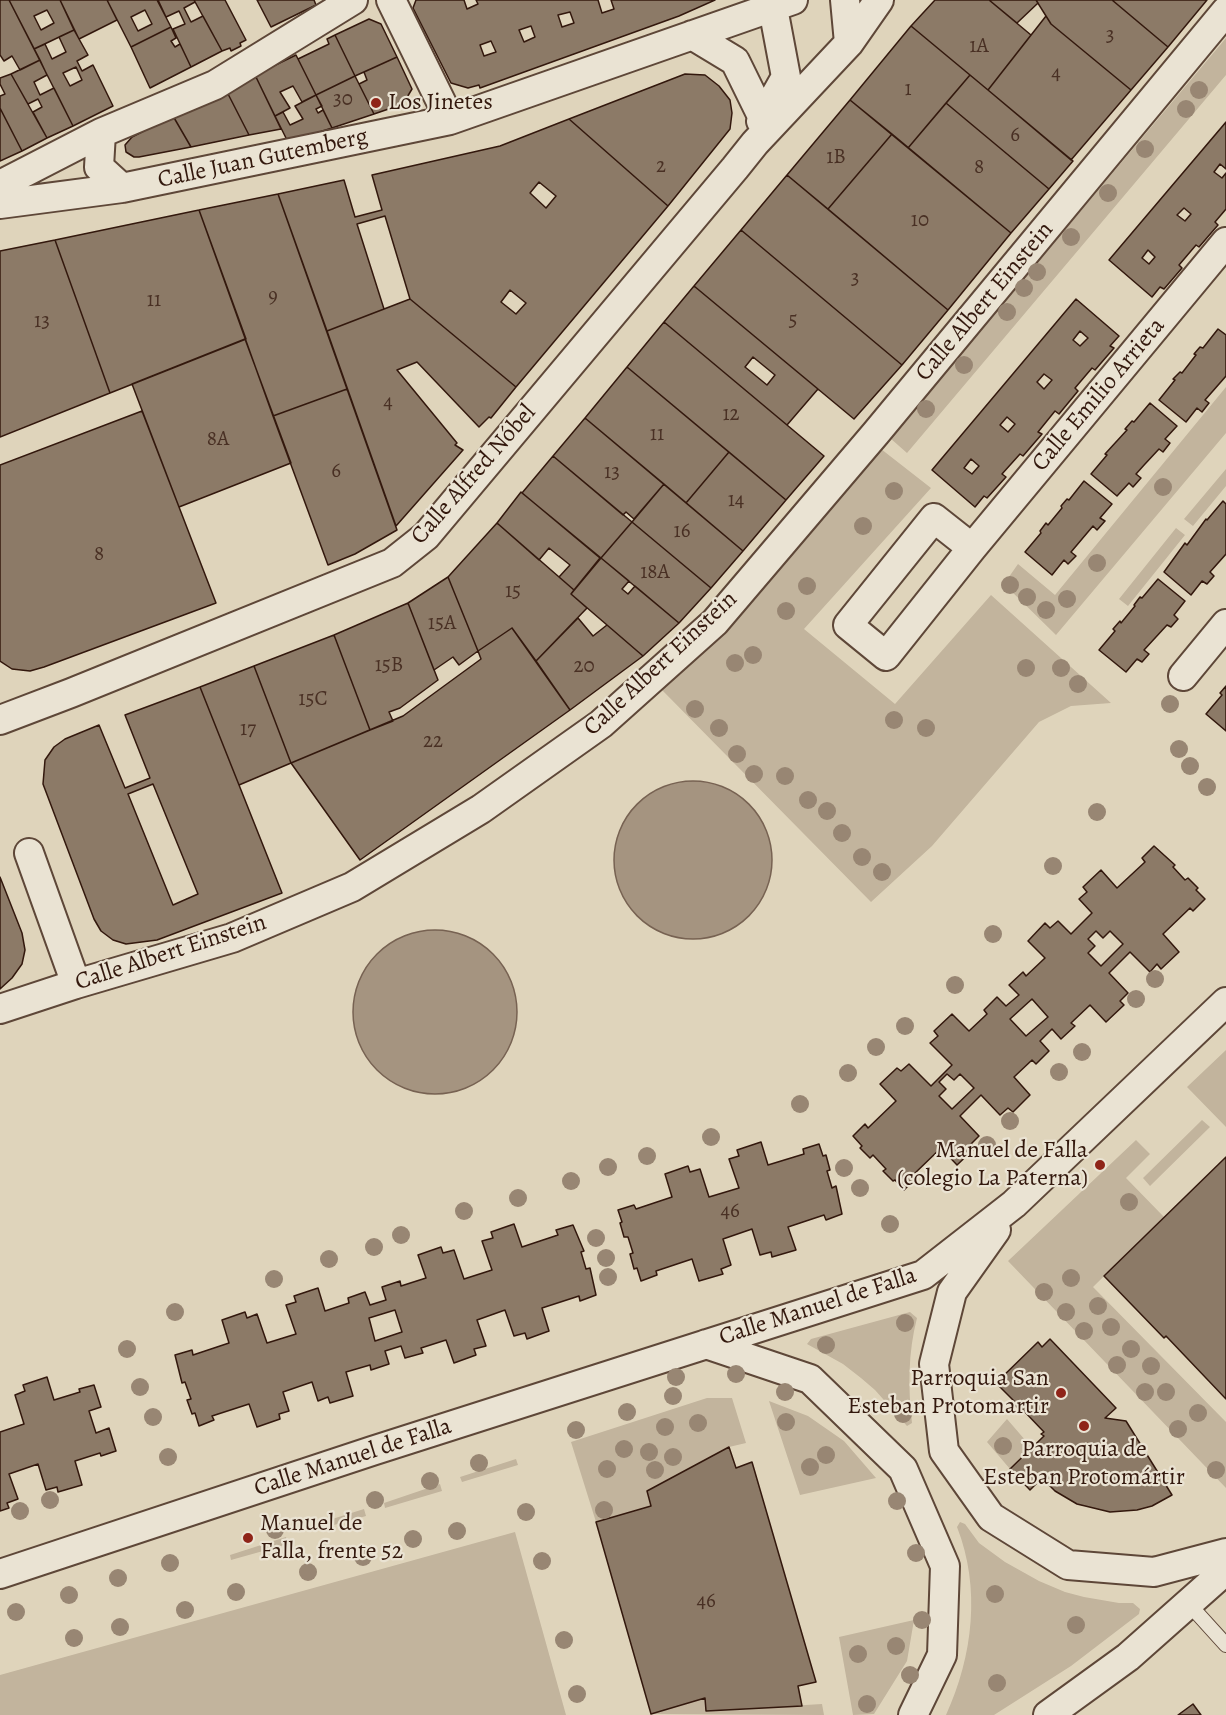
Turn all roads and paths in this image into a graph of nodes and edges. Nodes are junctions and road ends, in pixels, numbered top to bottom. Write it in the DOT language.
graph roads {
  1 [pos="353,0"];
  2 [pos="392,0"];
  3 [pos="845,0"];
  4 [pos="879,0"];
  5 [pos="783,4"];
  6 [pos="1226,11"];
  7 [pos="692,34"];
  8 [pos="849,43"];
  9 [pos="762,116"];
  10 [pos="450,120"];
  11 [pos="101,133"];
  12 [pos="755,143"];
  13 [pos="0,185"];
  14 [pos="122,188"];
  15 [pos="0,204"];
  16 [pos="1226,242"];
  17 [pos="972,548"];
  18 [pos="1226,624"];
  19 [pos="1184,676"];
  20 [pos="0,720"];
  21 [pos="29,853"];
  22 [pos="76,984"];
  23 [pos="1226,1002"];
  24 [pos="0,1009"];
  25 [pos="1014,1204"];
  26 [pos="706,1344"];
  27 [pos="1226,1553"];
  28 [pos="1226,1570"];
  29 [pos="0,1574"];
  30 [pos="1188,1603"];
  31 [pos="1226,1645"];
  32 [pos="913,1715"];
  33 [pos="1048,1715"];
  1 -- 11 [label="street"];
  2 -- 10 [label="street"];
  3 -- 8 [label="street"];
  4 -- 8 [label="street, Calle Alfred Nóbel"];
  5 -- 7 [label="street, Calle Juan Gutemberg"];
  5 -- 9 [label="street, Calle Alfred Nóbel"];
  6 -- 22 [label="street, Calle Albert Einstein"];
  7 -- 9 [label="street"];
  7 -- 10 [label="street, Calle Juan Gutemberg"];
  8 -- 12 [label="street, Calle Alfred Nóbel"];
  9 -- 12 [label="street, Calle Alfred Nóbel"];
  10 -- 14 [label="street, Calle Juan Gutemberg"];
  11 -- 13 [label="street"];
  11 -- 14 [label="street"];
  12 -- 20 [label="street, Calle Alfred Nóbel"];
  14 -- 15 [label="street, Calle Juan Gutemberg"];
  16 -- 17 [label="street, Calle Emilio Arrieta"];
  17 -- 17 [label="street, Calle Emilio Arrieta"];
  18 -- 19 [label="street"];
  21 -- 22 [label="street"];
  22 -- 24 [label="street, Calle Albert Einstein"];
  23 -- 25 [label="street, Calle Manuel de Falla"];
  25 -- 26 [label="street, Calle Manuel de Falla"];
  25 -- 27 [label="street, Calle Manuel de Falla"];
  26 -- 29 [label="street, Calle Manuel de Falla"];
  26 -- 32 [label="street, Calle Manuel de Falla"];
  28 -- 30 [label="street"];
  30 -- 31 [label="lane"];
  30 -- 33 [label="street"];
}
